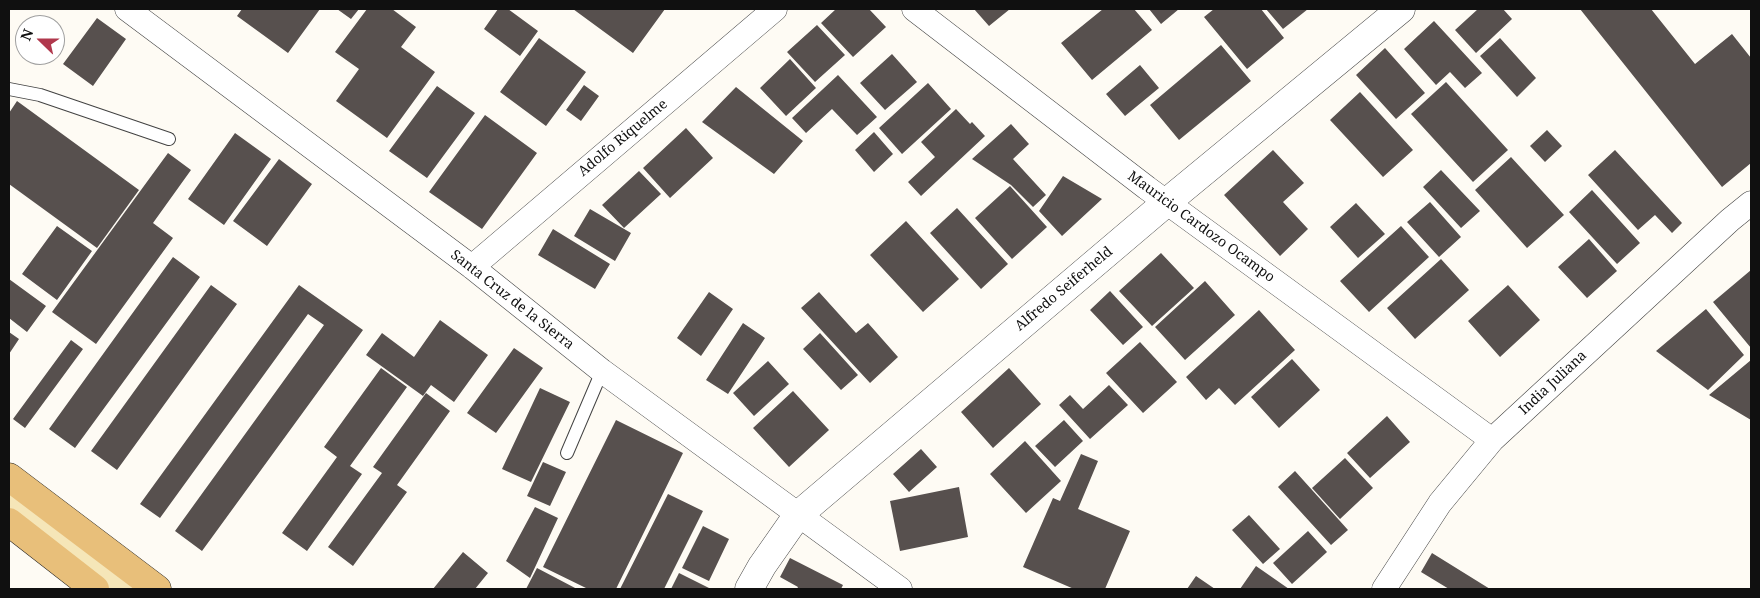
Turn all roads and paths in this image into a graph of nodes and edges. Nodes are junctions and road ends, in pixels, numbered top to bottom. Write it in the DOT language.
graph roads {
  1 [pos="127,9"];
  2 [pos="775,9"];
  3 [pos="914,9"];
  4 [pos="1401,9"];
  5 [pos="9,89"];
  6 [pos="170,139"];
  7 [pos="1167,202"];
  8 [pos="1751,203"];
  9 [pos="472,267"];
  10 [pos="602,371"];
  11 [pos="1492,440"];
  12 [pos="567,452"];
  13 [pos="9,477"];
  14 [pos="9,500"];
  15 [pos="798,516"];
  16 [pos="9,522"];
  17 [pos="95,589"];
  18 [pos="132,589"];
  19 [pos="157,589"];
  20 [pos="749,589"];
  21 [pos="900,589"];
  22 [pos="1384,589"];
  1 -- 9 [label="street, Santa Cruz de la Sierra"];
  2 -- 9 [label="street, Adolfo Riquelme"];
  3 -- 7 [label="street, Mauricio Cardozo Ocampo"];
  4 -- 7 [label="street, Alfredo Seiferheld"];
  5 -- 6 [label="lane"];
  7 -- 11 [label="street, Mauricio Cardozo Ocampo"];
  7 -- 15 [label="street, Alfredo Seiferheld"];
  8 -- 11 [label="street, India Juliana"];
  9 -- 10 [label="street, Santa Cruz de la Sierra"];
  10 -- 12 [label="lane"];
  10 -- 15 [label="street, Santa Cruz de la Sierra"];
  11 -- 22 [label="street, India Juliana"];
  13 -- 19 [label="main road"];
  14 -- 18 [label="main road"];
  15 -- 20 [label="street, Alfredo Seiferheld"];
  15 -- 21 [label="street, Santa Cruz de la Sierra"];
  16 -- 17 [label="main road"];
}
